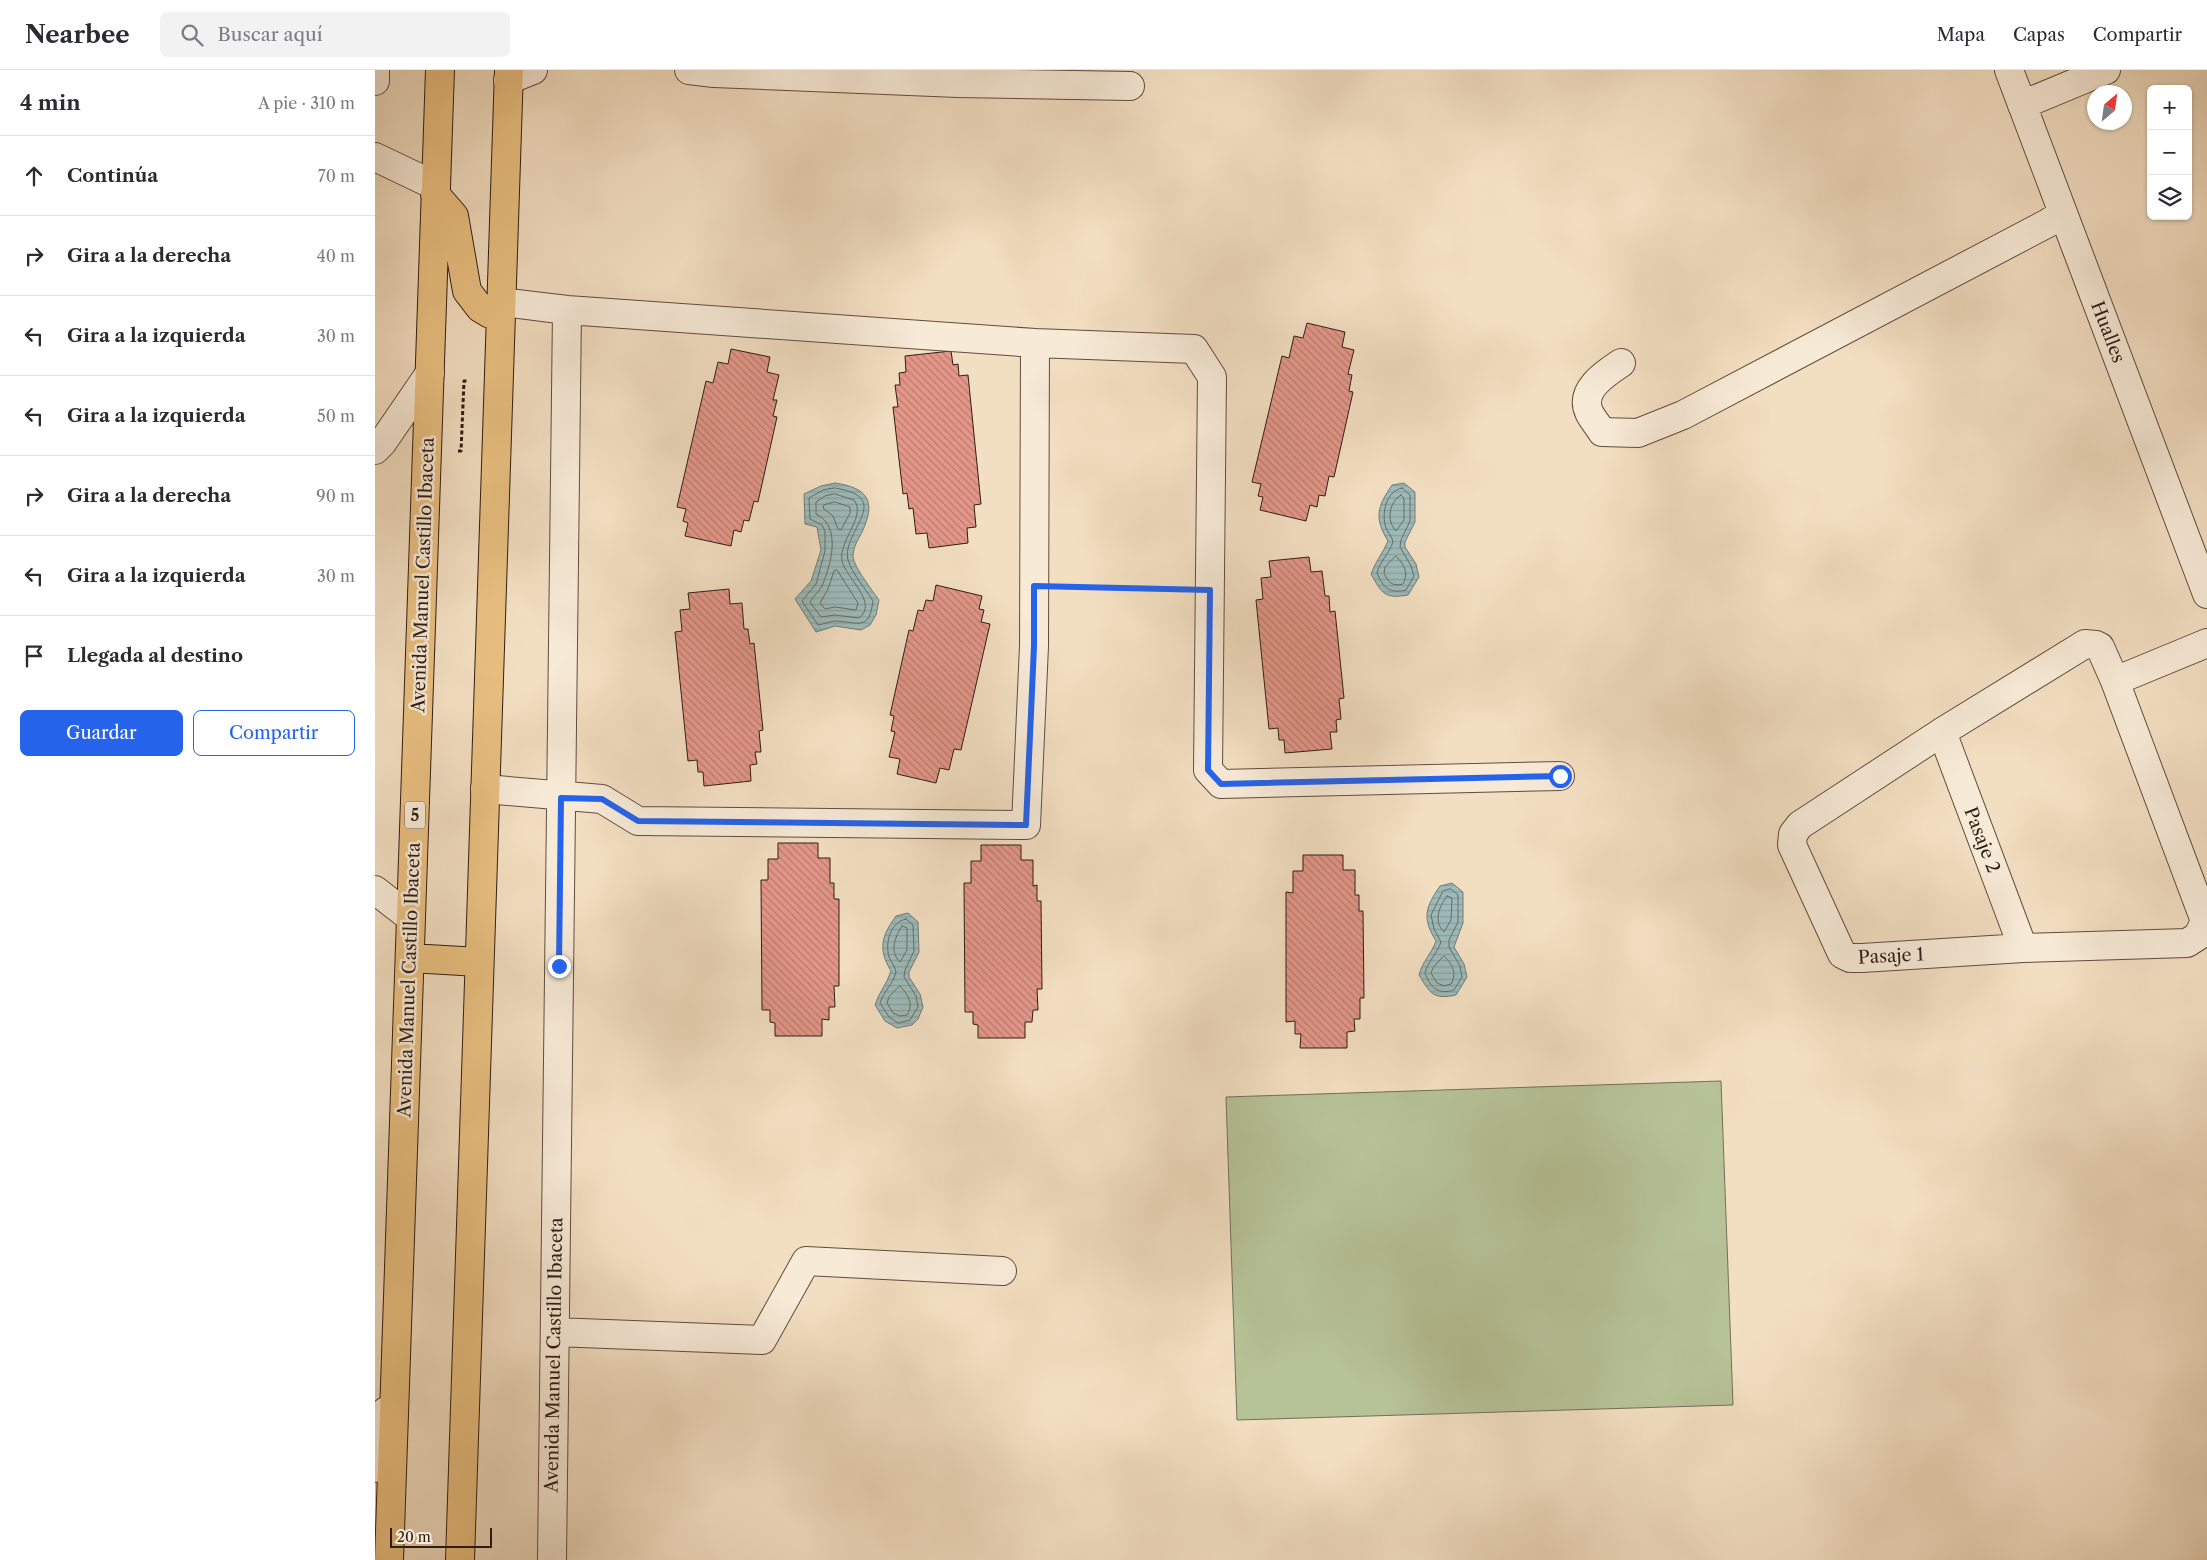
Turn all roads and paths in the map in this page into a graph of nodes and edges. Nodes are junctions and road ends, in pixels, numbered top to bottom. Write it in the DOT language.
graph roads {
  1 [pos="375,70"];
  2 [pos="440,70"];
  3 [pos="533,70"];
  4 [pos="689,70"];
  5 [pos="2009,70"];
  6 [pos="2106,70"];
  7 [pos="508,75"];
  8 [pos="375,81"];
  9 [pos="1130,86"];
  10 [pos="2022,105"];
  11 [pos="375,157"];
  12 [pos="436,190"];
  13 [pos="2063,213"];
  14 [pos="501,308"];
  15 [pos="567,310"];
  16 [pos="1035,343"];
  17 [pos="1621,363"];
  18 [pos="430,373"];
  19 [pos="375,450"];
  20 [pos="1034,586"];
  21 [pos="1210,590"];
  22 [pos="2207,594"];
  23 [pos="2207,644"];
  24 [pos="2115,681"];
  25 [pos="1942,732"];
  26 [pos="1560,776"];
  27 [pos="485,789"];
  28 [pos="561,798"];
  29 [pos="375,890"];
  30 [pos="411,918"];
  31 [pos="2023,948"];
  32 [pos="410,958"];
  33 [pos="479,962"];
  34 [pos="1002,1271"];
  35 [pos="555,1332"];
  36 [pos="397,1358"];
  37 [pos="375,1468"];
  38 [pos="389,1560"];
  39 [pos="460,1560"];
  40 [pos="552,1560"];
  1 -- 8 [label="street"];
  2 -- 12 [label="highway, Avenida Manuel Castillo Ibaceta / 5"];
  3 -- 7 [label="street"];
  4 -- 9 [label="street"];
  5 -- 10 [label="street, Hualles"];
  6 -- 10 [label="street"];
  7 -- 14 [label="highway"];
  10 -- 13 [label="street, Hualles"];
  11 -- 12 [label="street"];
  12 -- 14 [label="highway"];
  12 -- 18 [label="highway, Avenida Manuel Castillo Ibaceta / 5"];
  13 -- 17 [label="street"];
  13 -- 22 [label="street, Hualles"];
  14 -- 15 [label="street"];
  14 -- 27 [label="highway"];
  15 -- 16 [label="street"];
  15 -- 28 [label="street, Avenida Manuel Castillo Ibaceta"];
  16 -- 20 [label="street"];
  16 -- 21 [label="street"];
  18 -- 19 [label="street"];
  18 -- 30 [label="highway, Avenida Manuel Castillo Ibaceta / 5"];
  20 -- 21 [label="path"];
  20 -- 28 [label="street"];
  21 -- 26 [label="street"];
  23 -- 24 [label="street"];
  24 -- 25 [label="street, Pasaje 1"];
  24 -- 31 [label="street, Pasaje 1"];
  25 -- 31 [label="street, Pasaje 2"];
  25 -- 31 [label="street, Pasaje 1"];
  27 -- 28 [label="street"];
  27 -- 33 [label="highway"];
  28 -- 35 [label="street, Avenida Manuel Castillo Ibaceta"];
  29 -- 30 [label="street"];
  30 -- 32 [label="highway, Avenida Manuel Castillo Ibaceta / 5"];
  32 -- 33 [label="highway"];
  32 -- 36 [label="highway, Avenida Manuel Castillo Ibaceta / 5"];
  33 -- 39 [label="highway"];
  34 -- 35 [label="street"];
  35 -- 40 [label="street, Avenida Manuel Castillo Ibaceta"];
  36 -- 37 [label="street"];
  36 -- 38 [label="highway, Avenida Manuel Castillo Ibaceta / 5"];
}
